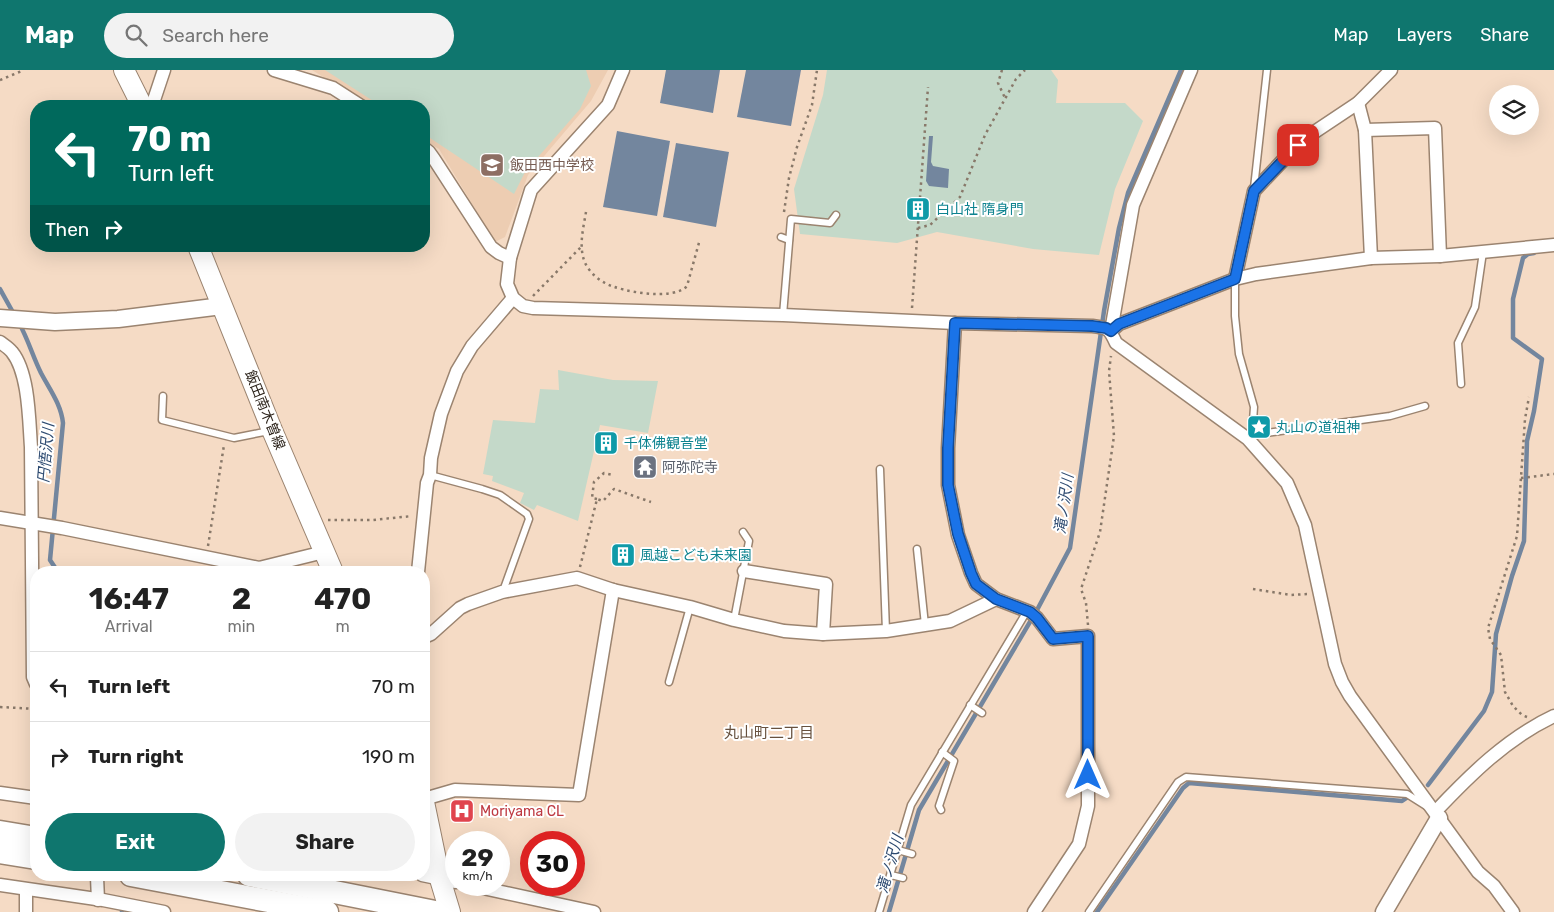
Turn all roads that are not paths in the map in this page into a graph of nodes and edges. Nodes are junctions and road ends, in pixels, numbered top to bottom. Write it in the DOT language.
graph roads {
  1 [pos="124,70"];
  2 [pos="164,70"];
  3 [pos="277,70"];
  4 [pos="623,70"];
  5 [pos="1191,70"];
  6 [pos="1267,70"];
  7 [pos="1391,70"];
  8 [pos="139,100"];
  9 [pos="154,100"];
  10 [pos="352,100"];
  11 [pos="1358,103"];
  12 [pos="1365,130"];
  13 [pos="430,153"];
  14 [pos="1254,191"];
  15 [pos="836,215"];
  16 [pos="781,237"];
  17 [pos="789,240"];
  18 [pos="1554,245"];
  19 [pos="200,252"];
  20 [pos="1483,252"];
  21 [pos="1440,256"];
  22 [pos="510,258"];
  23 [pos="1371,258"];
  24 [pos="1235,279"];
  25 [pos="518,302"];
  26 [pos="222,306"];
  27 [pos="784,315"];
  28 [pos="0,318"];
  29 [pos="955,323"];
  30 [pos="1109,330"];
  31 [pos="0,342"];
  32 [pos="1461,384"];
  33 [pos="163,396"];
  34 [pos="1425,406"];
  35 [pos="272,430"];
  36 [pos="1250,437"];
  37 [pos="880,468"];
  38 [pos="430,475"];
  39 [pos="0,518"];
  40 [pos="32,522"];
  41 [pos="743,532"];
  42 [pos="917,549"];
  43 [pos="324,552"];
  44 [pos="32,566"];
  45 [pos="242,566"];
  46 [pos="274,566"];
  47 [pos="330,566"];
  48 [pos="419,566"];
  49 [pos="744,571"];
  50 [pos="613,590"];
  51 [pos="502,592"];
  52 [pos="996,599"];
  53 [pos="690,607"];
  54 [pos="1031,614"];
  55 [pos="734,620"];
  56 [pos="925,625"];
  57 [pos="886,630"];
  58 [pos="430,634"];
  59 [pos="823,634"];
  60 [pos="669,682"];
  61 [pos="972,706"];
  62 [pos="982,712"];
  63 [pos="1554,716"];
  64 [pos="944,753"];
  65 [pos="0,793"];
  66 [pos="30,797"];
  67 [pos="430,799"];
  68 [pos="941,810"];
  69 [pos="1437,815"];
  70 [pos="0,832"];
  71 [pos="430,832"];
  72 [pos="30,837"];
  73 [pos="900,851"];
  74 [pos="0,852"];
  75 [pos="912,854"];
  76 [pos="30,857"];
  77 [pos="892,875"];
  78 [pos="903,878"];
  79 [pos="439,879"];
  80 [pos="97,881"];
  81 [pos="163,881"];
  82 [pos="279,881"];
  83 [pos="0,886"];
  84 [pos="26,890"];
  85 [pos="510,894"];
  86 [pos="101,904"];
  87 [pos="26,912"];
  88 [pos="164,912"];
  89 [pos="327,912"];
  90 [pos="435,912"];
  91 [pos="450,912"];
  92 [pos="594,912"];
  93 [pos="879,912"];
  94 [pos="1034,912"];
  95 [pos="1089,912"];
  96 [pos="1384,912"];
  97 [pos="1513,912"];
  1 -- 8 [label="main road"];
  2 -- 9 [label="street"];
  3 -- 10 [label="street"];
  4 -- 22 [label="street"];
  5 -- 30 [label="street"];
  6 -- 14 [label="lane"];
  7 -- 11 [label="street"];
  11 -- 12 [label="street"];
  11 -- 14 [label="street"];
  12 -- 21 [label="street"];
  12 -- 23 [label="street"];
  13 -- 22 [label="street"];
  14 -- 24 [label="street"];
  15 -- 17 [label="lane"];
  16 -- 17 [label="lane"];
  17 -- 27 [label="lane"];
  18 -- 20 [label="street"];
  19 -- 26 [label="main road, 飯田南木曽線"];
  20 -- 21 [label="street"];
  20 -- 32 [label="lane"];
  21 -- 23 [label="street"];
  22 -- 25 [label="street"];
  23 -- 24 [label="street"];
  24 -- 30 [label="street"];
  24 -- 36 [label="lane"];
  25 -- 27 [label="street"];
  25 -- 38 [label="street"];
  26 -- 28 [label="street"];
  26 -- 35 [label="main road, 飯田南木曽線"];
  27 -- 29 [label="street"];
  29 -- 30 [label="street"];
  29 -- 52 [label="street"];
  30 -- 36 [label="street"];
  31 -- 40 [label="street"];
  33 -- 35 [label="lane"];
  34 -- 36 [label="lane"];
  35 -- 43 [label="main road, 飯田南木曽線"];
  36 -- 69 [label="street"];
  37 -- 57 [label="lane"];
  38 -- 48 [label="street"];
  38 -- 51 [label="lane"];
  39 -- 40 [label="street"];
  40 -- 44 [label="street"];
  40 -- 45 [label="street"];
  41 -- 49 [label="lane"];
  42 -- 56 [label="lane"];
  43 -- 46 [label="street"];
  43 -- 47 [label="main road, 飯田南木曽線"];
  49 -- 55 [label="lane"];
  49 -- 59 [label="street"];
  50 -- 51 [label="street"];
  50 -- 53 [label="street"];
  50 -- 67 [label="street"];
  51 -- 58 [label="street"];
  52 -- 54 [label="street"];
  52 -- 56 [label="street"];
  53 -- 55 [label="street"];
  53 -- 60 [label="lane"];
  54 -- 61 [label="lane"];
  54 -- 94 [label="street"];
  55 -- 59 [label="street"];
  56 -- 57 [label="street"];
  57 -- 59 [label="street"];
  61 -- 62 [label="lane"];
  61 -- 64 [label="lane"];
  63 -- 69 [label="street"];
  64 -- 68 [label="lane"];
  64 -- 73 [label="lane"];
  65 -- 66 [label="street"];
  69 -- 95 [label="lane"];
  69 -- 96 [label="street"];
  69 -- 97 [label="street"];
  70 -- 72 [label="highway"];
  71 -- 79 [label="main road"];
  73 -- 75 [label="lane"];
  73 -- 77 [label="lane"];
  74 -- 76 [label="highway"];
  77 -- 78 [label="lane"];
  77 -- 93 [label="lane"];
  79 -- 91 [label="main road"];
  80 -- 86 [label="street"];
  81 -- 89 [label="highway"];
  82 -- 90 [label="highway"];
  83 -- 84 [label="street"];
  84 -- 86 [label="street"];
  84 -- 87 [label="street"];
  85 -- 92 [label="street"];
  86 -- 88 [label="street"];
}
